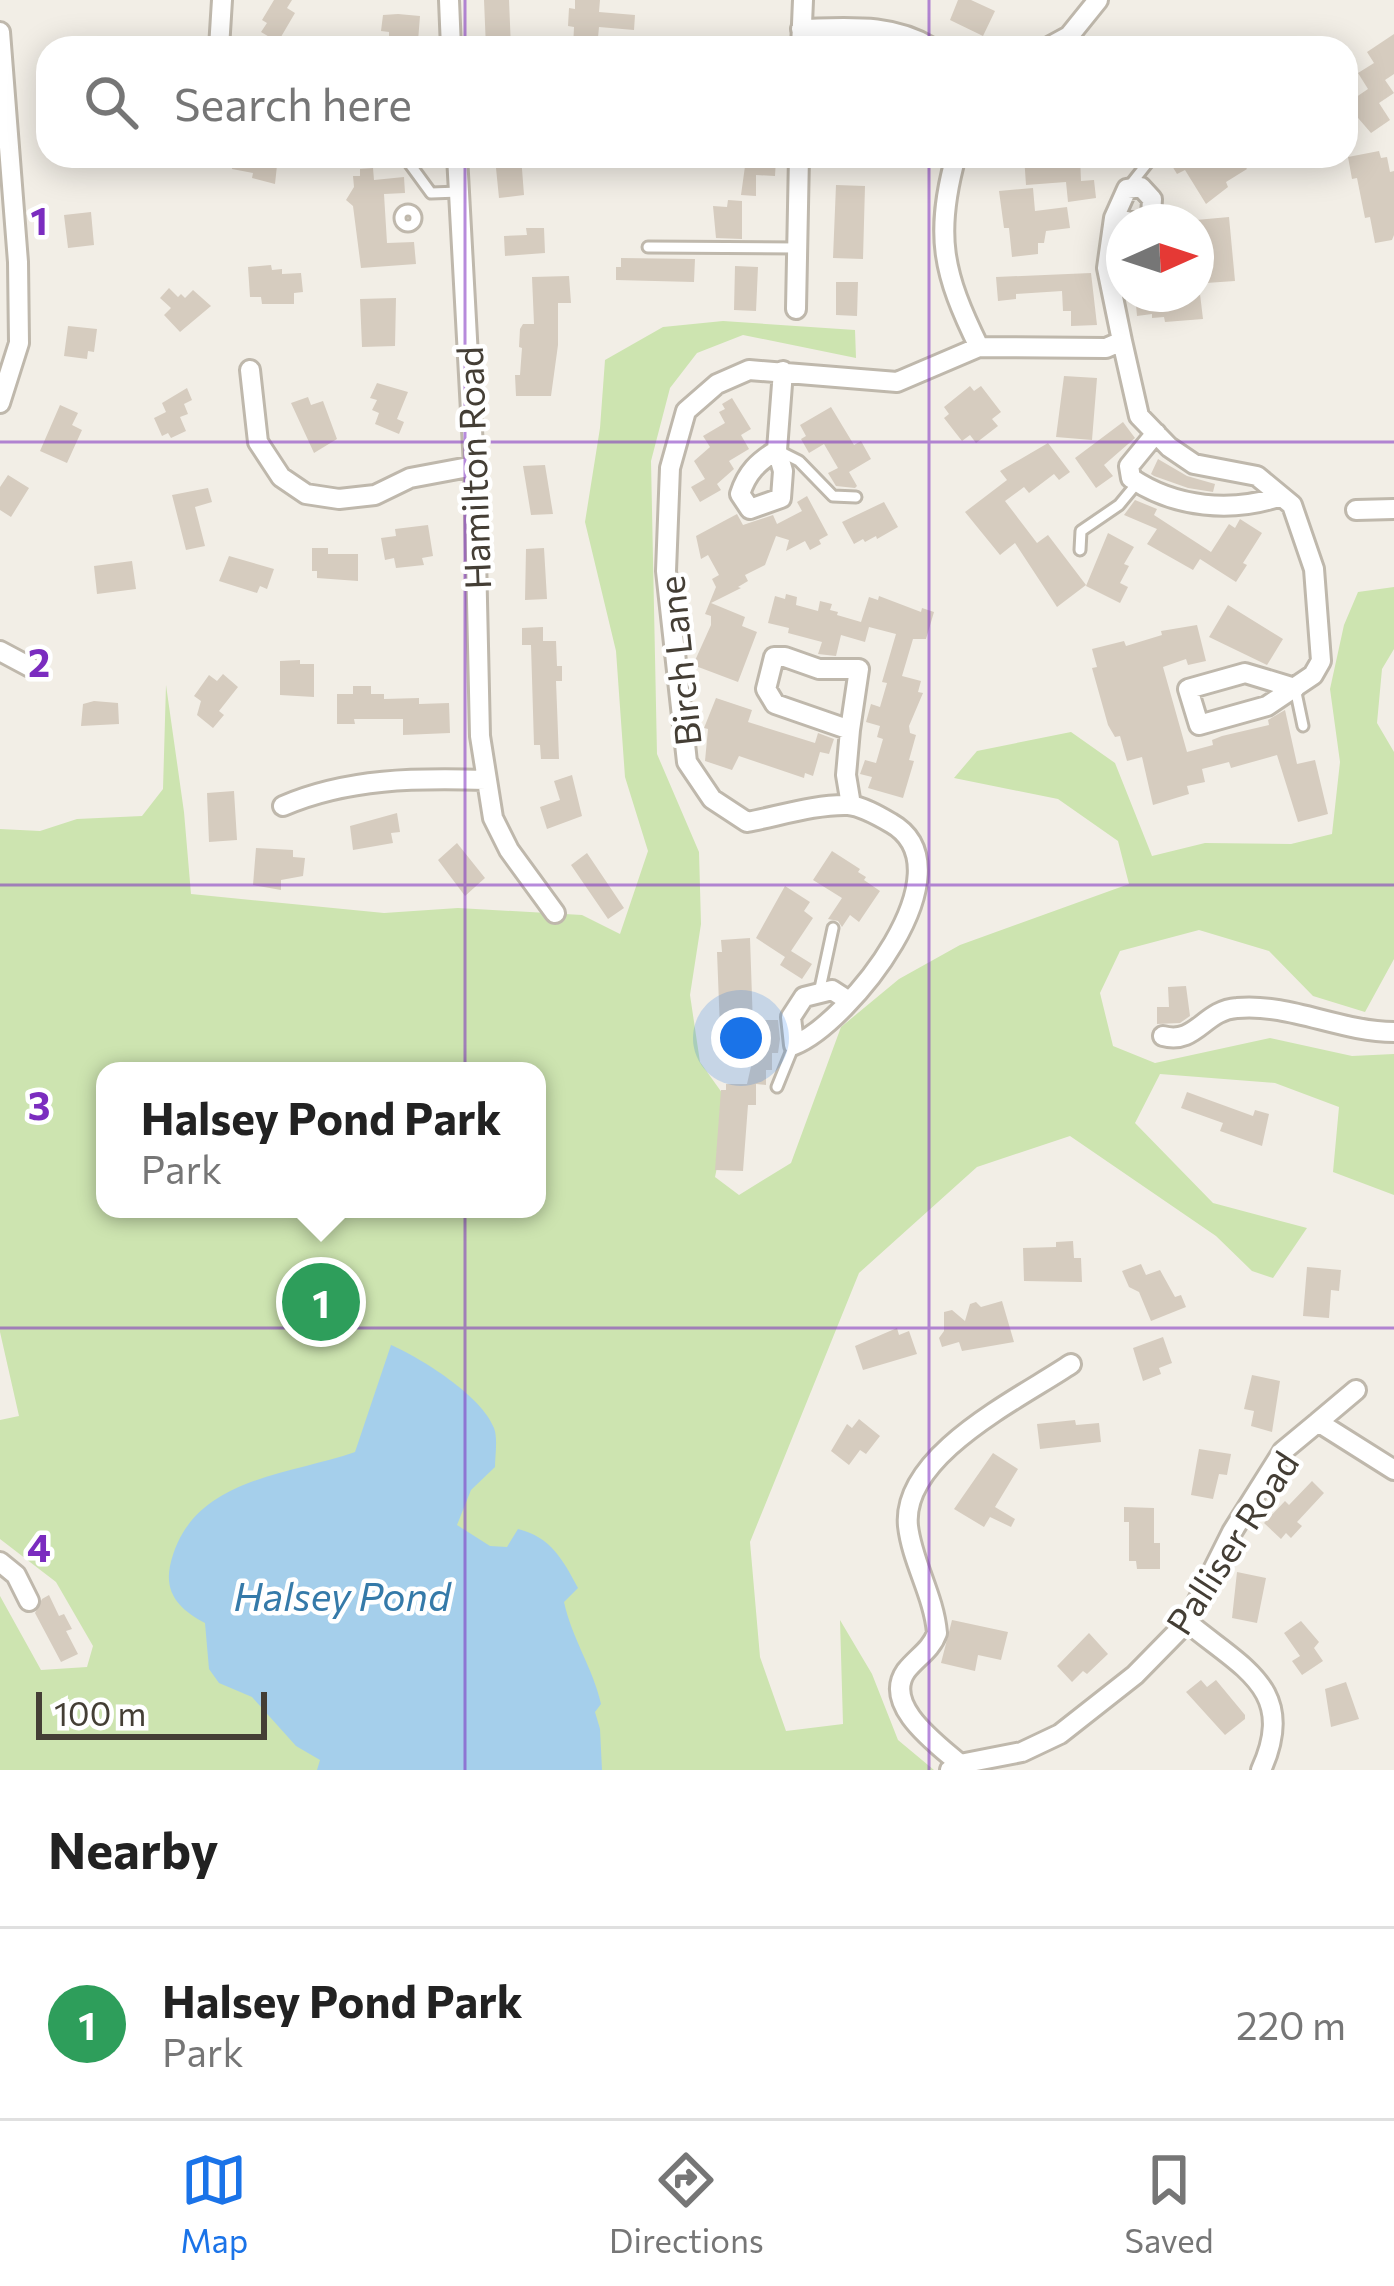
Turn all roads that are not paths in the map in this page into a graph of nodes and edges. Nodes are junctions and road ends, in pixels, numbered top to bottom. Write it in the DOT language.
graph roads {
  1 [pos="222,0"];
  2 [pos="448,0"];
  3 [pos="802,0"];
  4 [pos="1098,0"];
  5 [pos="0,32"];
  6 [pos="220,36"];
  7 [pos="450,36"];
  8 [pos="801,36"];
  9 [pos="819,36"];
  10 [pos="908,36"];
  11 [pos="1069,36"];
  12 [pos="413,168"];
  13 [pos="458,168"];
  14 [pos="799,168"];
  15 [pos="953,168"];
  16 [pos="1143,168"];
  17 [pos="1127,188"];
  18 [pos="459,192"];
  19 [pos="431,193"];
  20 [pos="1124,204"];
  21 [pos="1152,204"];
  22 [pos="411,211"];
  23 [pos="648,247"];
  24 [pos="797,248"];
  25 [pos="796,309"];
  26 [pos="1116,312"];
  27 [pos="1122,340"];
  28 [pos="979,347"];
  29 [pos="250,370"];
  30 [pos="783,371"];
  31 [pos="0,403"];
  32 [pos="1156,433"];
  33 [pos="778,450"];
  34 [pos="473,466"];
  35 [pos="1138,482"];
  36 [pos="1281,496"];
  37 [pos="856,497"];
  38 [pos="1394,509"];
  39 [pos="1356,510"];
  40 [pos="1080,550"];
  41 [pos="0,652"];
  42 [pos="30,667"];
  43 [pos="1295,688"];
  44 [pos="1303,726"];
  45 [pos="850,730"];
  46 [pos="486,780"];
  47 [pos="851,805"];
  48 [pos="283,806"];
  49 [pos="555,913"];
  50 [pos="833,928"];
  51 [pos="819,993"];
  52 [pos="849,1001"];
  53 [pos="1394,1032"];
  54 [pos="1163,1036"];
  55 [pos="794,1045"];
  56 [pos="776,1087"];
  57 [pos="1071,1364"];
  58 [pos="1356,1390"];
  59 [pos="1318,1422"];
  60 [pos="1394,1470"];
  61 [pos="0,1562"];
  62 [pos="29,1600"];
  63 [pos="1187,1622"];
  64 [pos="955,1767"];
  65 [pos="1261,1770"];
  1 -- 6 [label="street"];
  2 -- 7 [label="street"];
  3 -- 8 [label="street"];
  4 -- 11 [label="street"];
  5 -- 31 [label="street"];
  9 -- 10 [label="street"];
  12 -- 19 [label="lane"];
  13 -- 18 [label="street, Hamilton Road"];
  14 -- 24 [label="street"];
  15 -- 28 [label="street"];
  16 -- 17 [label="lane"];
  17 -- 20 [label="street"];
  17 -- 21 [label="street"];
  18 -- 19 [label="lane"];
  18 -- 34 [label="street, Hamilton Road"];
  19 -- 22 [label="lane"];
  23 -- 24 [label="lane"];
  24 -- 25 [label="street"];
  26 -- 27 [label="street"];
  27 -- 28 [label="street"];
  27 -- 32 [label="street"];
  28 -- 30 [label="street"];
  29 -- 34 [label="street"];
  30 -- 33 [label="street"];
  30 -- 47 [label="street, Birch Lane"];
  32 -- 35 [label="street"];
  32 -- 36 [label="street"];
  33 -- 37 [label="lane"];
  34 -- 46 [label="street, Hamilton Road"];
  35 -- 36 [label="street"];
  35 -- 40 [label="lane"];
  36 -- 43 [label="street"];
  38 -- 39 [label="street"];
  41 -- 42 [label="street"];
  43 -- 43 [label="street"];
  43 -- 44 [label="lane"];
  45 -- 45 [label="street"];
  45 -- 47 [label="street"];
  46 -- 48 [label="street"];
  46 -- 49 [label="street, Hamilton Road"];
  47 -- 52 [label="street"];
  50 -- 51 [label="lane"];
  51 -- 52 [label="street"];
  51 -- 55 [label="street"];
  52 -- 55 [label="street"];
  53 -- 54 [label="street"];
  55 -- 56 [label="lane"];
  57 -- 64 [label="street"];
  58 -- 59 [label="street, Palliser Road"];
  59 -- 60 [label="street, Palliser Road"];
  59 -- 63 [label="street, Palliser Road"];
  61 -- 62 [label="street"];
  63 -- 64 [label="street, Palliser Road"];
  63 -- 65 [label="street"];
}
